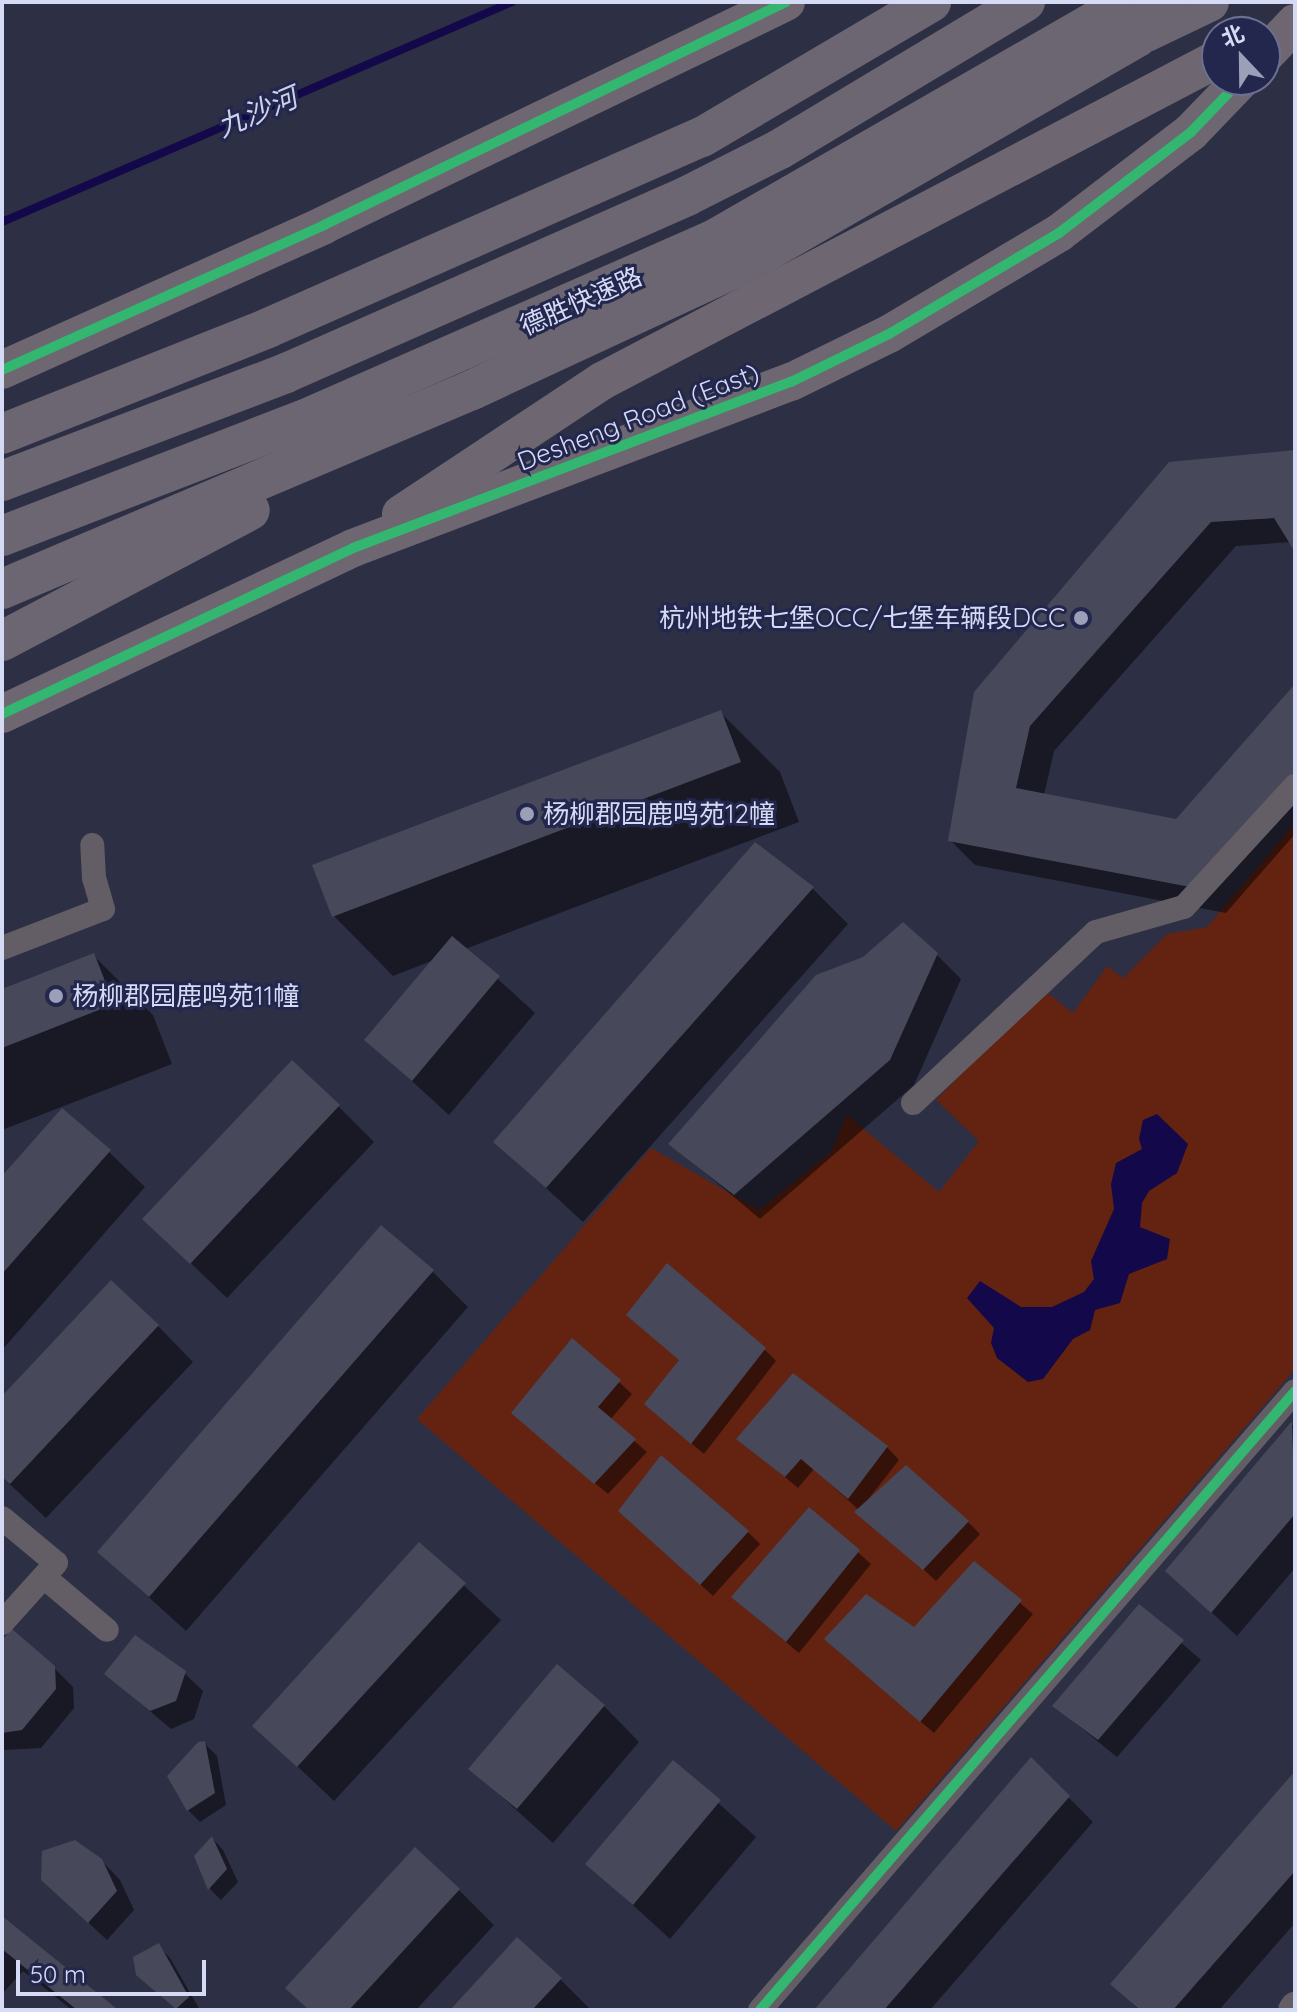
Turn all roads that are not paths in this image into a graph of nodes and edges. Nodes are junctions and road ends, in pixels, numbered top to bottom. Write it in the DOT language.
graph roads {
  1 [pos="786,2"];
  2 [pos="931,2"];
  3 [pos="1025,2"];
  4 [pos="1165,2"];
  5 [pos="1209,2"];
  6 [pos="1133,19"];
  7 [pos="1295,23"];
  8 [pos="1281,38"];
  9 [pos="1201,67"];
  10 [pos="1226,96"];
  11 [pos="2,370"];
  12 [pos="472,390"];
  13 [pos="2,434"];
  14 [pos="2,481"];
  15 [pos="2,536"];
  16 [pos="353,548"];
  17 [pos="2,589"];
  18 [pos="2,641"];
  19 [pos="2,714"];
  20 [pos="1295,786"];
  21 [pos="92,845"];
  22 [pos="2,948"];
  23 [pos="913,1103"];
  24 [pos="1295,1391"];
  25 [pos="2,1518"];
  26 [pos="44,1577"];
  27 [pos="2,1623"];
  28 [pos="107,1630"];
  29 [pos="760,2010"];
  1 -- 11 [label="main road"];
  2 -- 13 [label="highway"];
  3 -- 14 [label="highway, 德胜快速路"];
  4 -- 6 [label="highway"];
  5 -- 6 [label="highway"];
  6 -- 12 [label="highway"];
  6 -- 15 [label="highway, 德胜快速路"];
  7 -- 8 [label="main road"];
  9 -- 16 [label="main road"];
  10 -- 16 [label="main road, Desheng Road (East)"];
  12 -- 17 [label="highway"];
  12 -- 18 [label="highway"];
  16 -- 19 [label="main road, Desheng Road (East)"];
  20 -- 23 [label="street"];
  21 -- 22 [label="street"];
  24 -- 29 [label="street"];
  25 -- 26 [label="street"];
  26 -- 27 [label="street"];
  26 -- 28 [label="street"];
}
